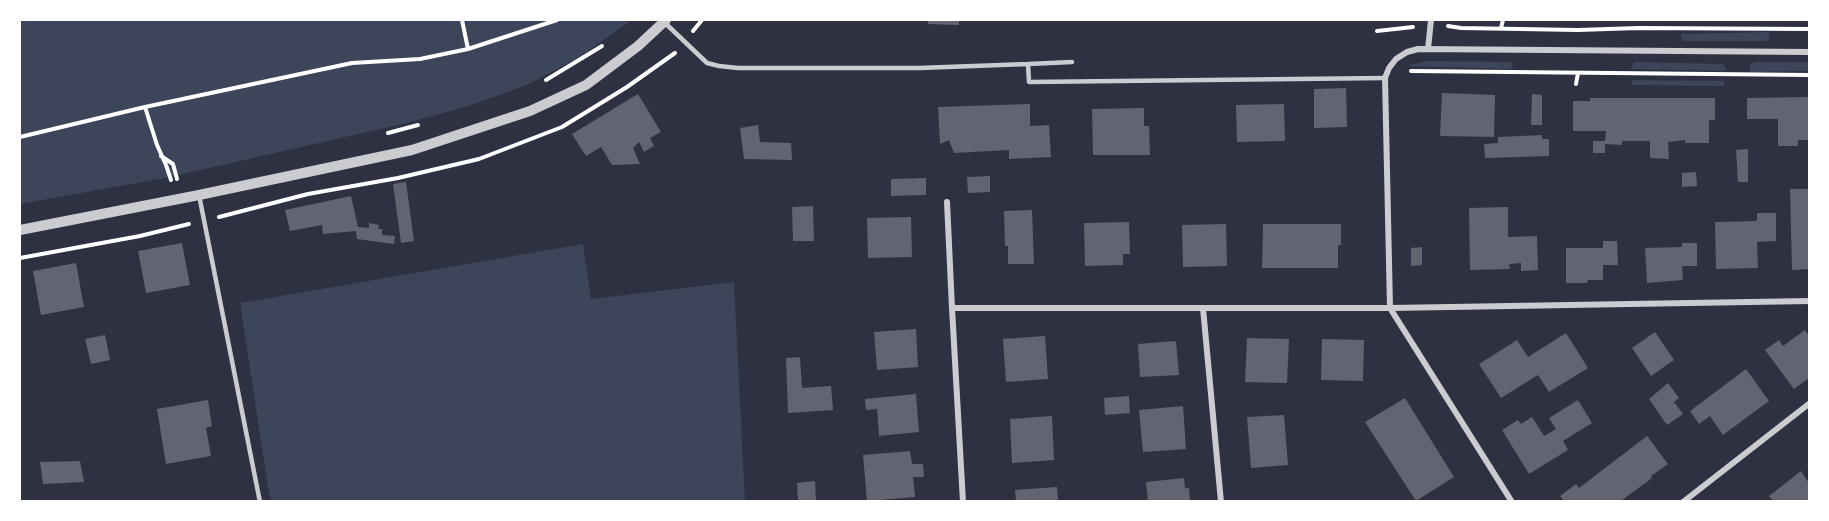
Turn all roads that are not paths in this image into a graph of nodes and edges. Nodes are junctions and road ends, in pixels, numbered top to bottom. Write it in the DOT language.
graph roads {
  1 [pos="1431,20"];
  2 [pos="665,21"];
  3 [pos="1428,49"];
  4 [pos="1809,52"];
  5 [pos="1072,62"];
  6 [pos="1028,64"];
  7 [pos="1385,78"];
  8 [pos="199,195"];
  9 [pos="947,202"];
  10 [pos="20,230"];
  11 [pos="1809,301"];
  12 [pos="951,308"];
  13 [pos="1203,308"];
  14 [pos="1389,308"];
  15 [pos="1809,403"];
  16 [pos="260,501"];
  17 [pos="963,501"];
  18 [pos="1221,501"];
  19 [pos="1512,501"];
  20 [pos="1683,501"];
  1 -- 3 [label="street"];
  2 -- 6 [label="lane"];
  2 -- 8 [label="street"];
  3 -- 4 [label="street"];
  3 -- 7 [label="street"];
  5 -- 6 [label="lane"];
  6 -- 7 [label="lane"];
  7 -- 14 [label="street"];
  8 -- 10 [label="street"];
  8 -- 16 [label="lane"];
  9 -- 12 [label="street"];
  11 -- 14 [label="street"];
  12 -- 13 [label="street"];
  12 -- 17 [label="street"];
  13 -- 14 [label="street"];
  13 -- 18 [label="street"];
  14 -- 19 [label="street"];
  15 -- 20 [label="street"];
}
